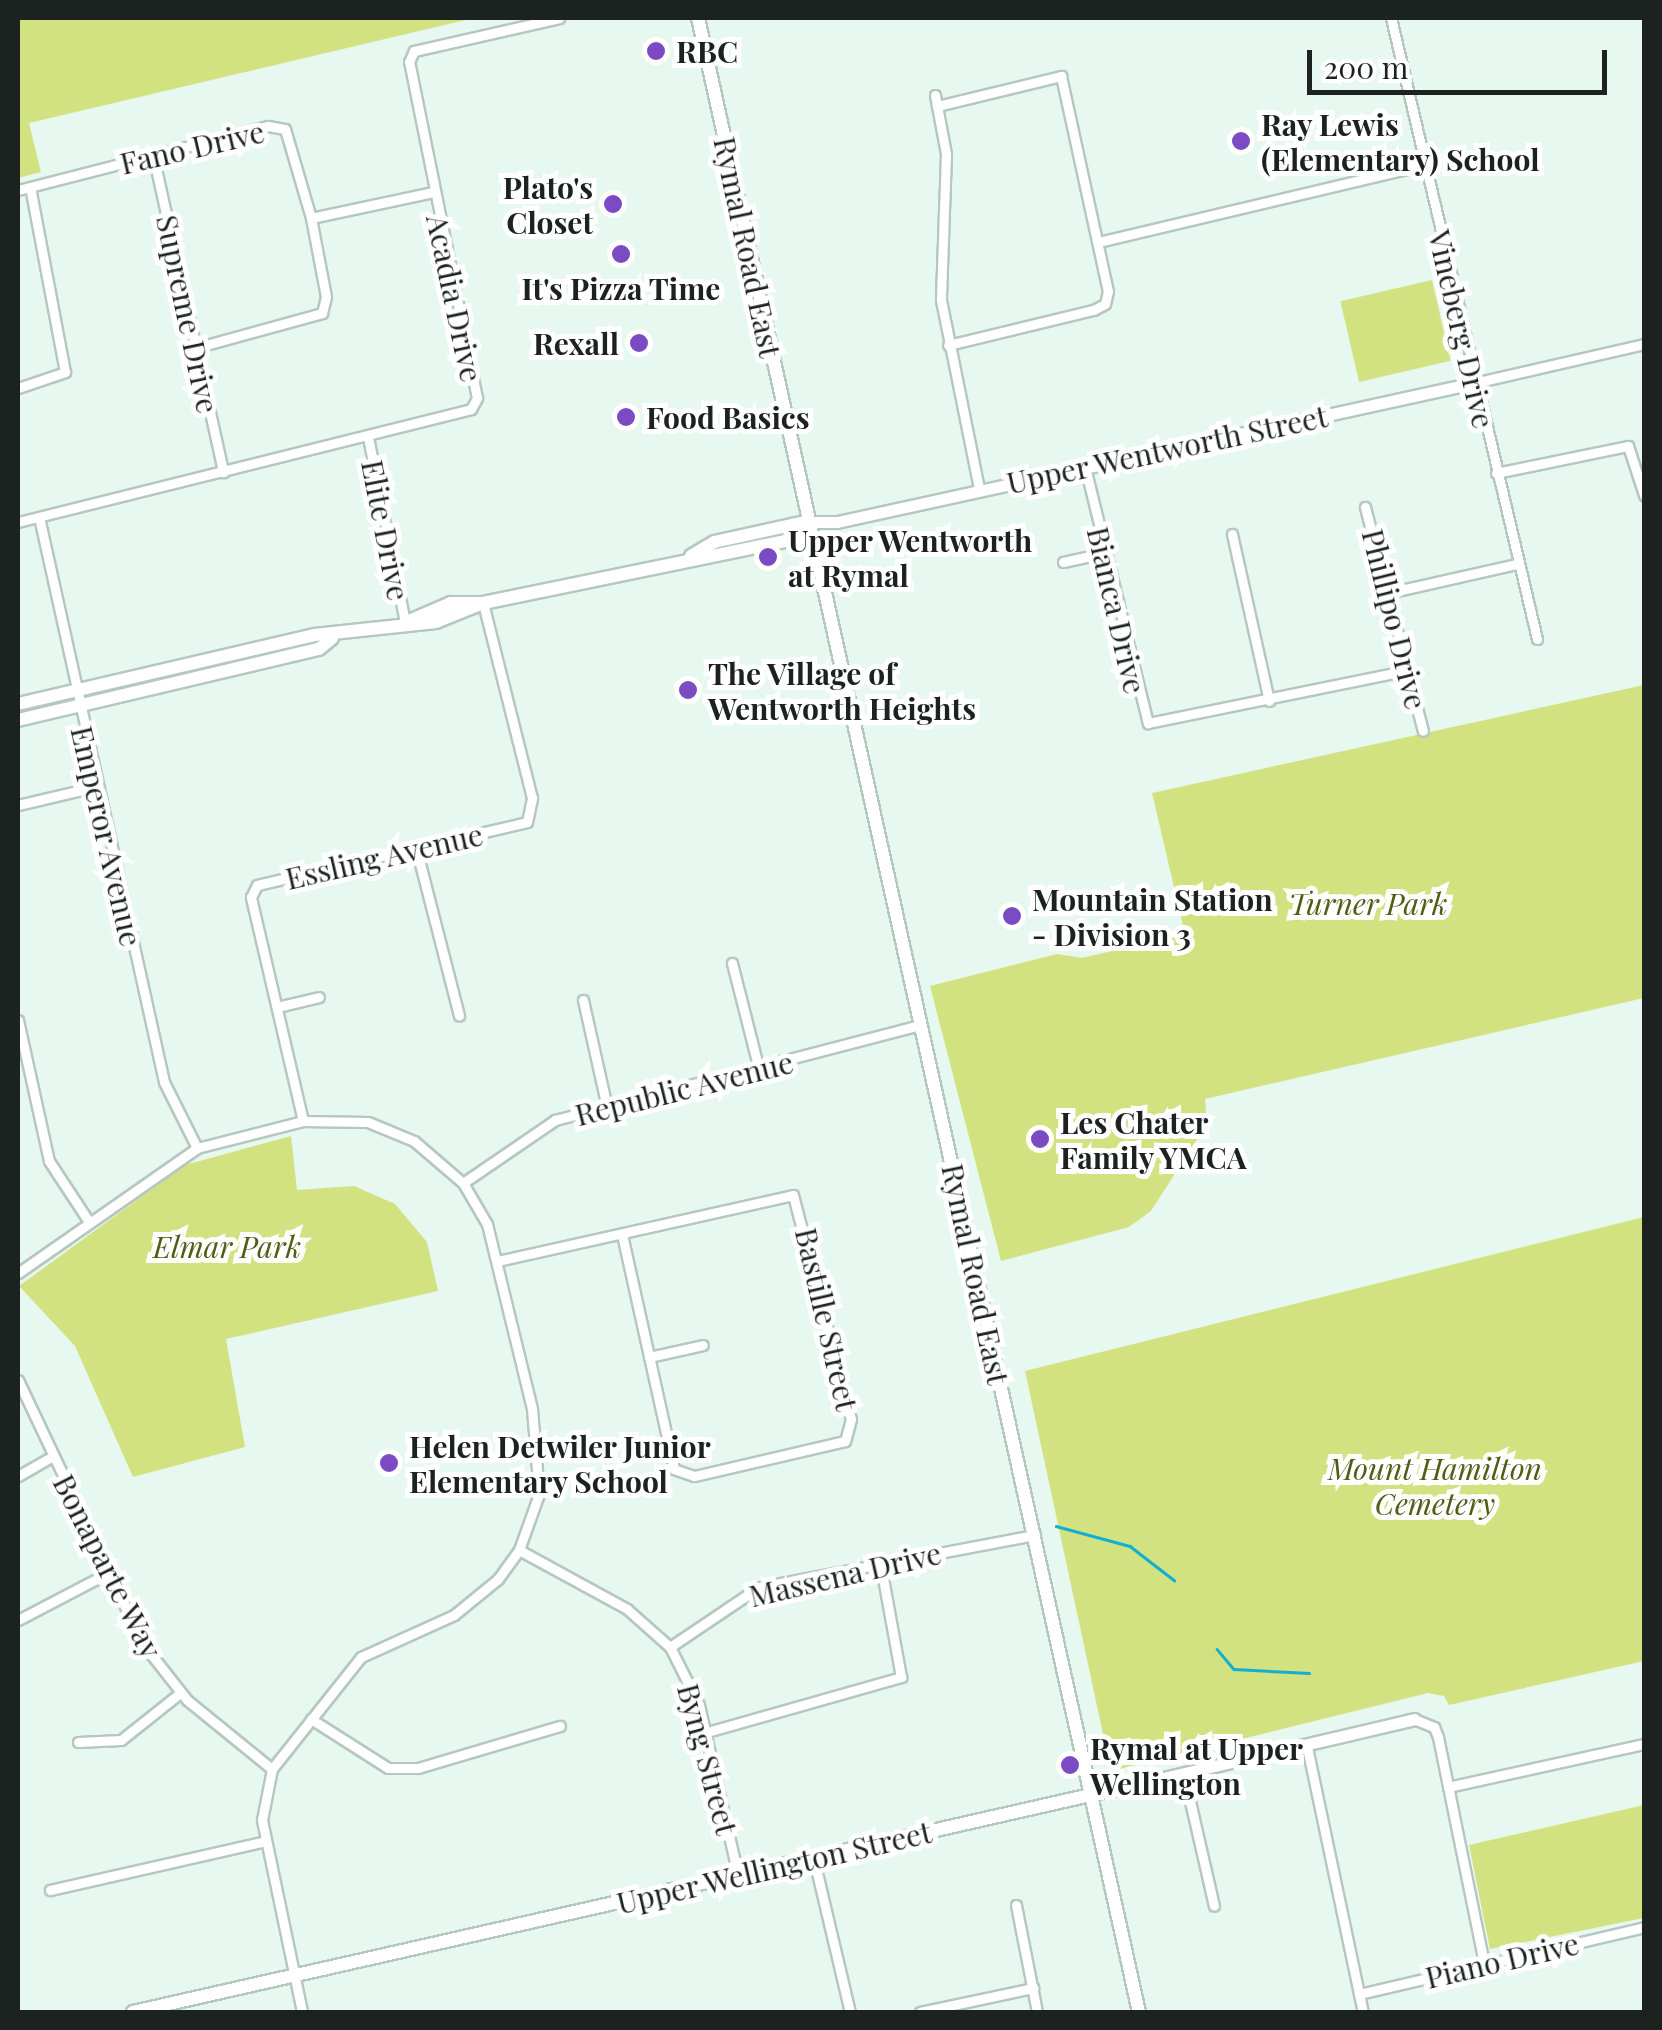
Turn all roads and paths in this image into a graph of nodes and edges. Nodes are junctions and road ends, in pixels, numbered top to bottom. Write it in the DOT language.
graph roads {
  1 [pos="559,18"];
  2 [pos="698,18"];
  3 [pos="1391,18"];
  4 [pos="153,156"];
  5 [pos="1425,165"];
  6 [pos="30,187"];
  7 [pos="18,190"];
  8 [pos="433,192"];
  9 [pos="312,218"];
  10 [pos="1098,242"];
  11 [pos="948,344"];
  12 [pos="1644,344"];
  13 [pos="195,348"];
  14 [pos="1474,383"];
  15 [pos="18,388"];
  16 [pos="368,437"];
  17 [pos="1085,468"];
  18 [pos="222,472"];
  19 [pos="1496,473"];
  20 [pos="979,489"];
  21 [pos="1644,495"];
  22 [pos="1365,507"];
  23 [pos="39,517"];
  24 [pos="18,522"];
  25 [pos="808,529"];
  26 [pos="1232,534"];
  27 [pos="1104,553"];
  28 [pos="1062,562"];
  29 [pos="1516,564"];
  30 [pos="1392,592"];
  31 [pos="483,604"];
  32 [pos="404,623"];
  33 [pos="332,638"];
  34 [pos="1537,639"];
  35 [pos="1409,670"];
  36 [pos="75,691"];
  37 [pos="1269,701"];
  38 [pos="18,704"];
  39 [pos="78,707"];
  40 [pos="18,720"];
  41 [pos="1423,732"];
  42 [pos="95,787"];
  43 [pos="18,805"];
  44 [pos="416,848"];
  45 [pos="732,963"];
  46 [pos="319,997"];
  47 [pos="583,1000"];
  48 [pos="277,1007"];
  49 [pos="459,1016"];
  50 [pos="18,1020"];
  51 [pos="920,1026"];
  52 [pos="21,1064"];
  53 [pos="760,1070"];
  54 [pos="607,1106"];
  55 [pos="303,1121"];
  56 [pos="196,1148"];
  57 [pos="463,1182"];
  58 [pos="89,1222"];
  59 [pos="622,1234"];
  60 [pos="498,1261"];
  61 [pos="18,1274"];
  62 [pos="703,1345"];
  63 [pos="649,1357"];
  64 [pos="18,1380"];
  65 [pos="54,1456"];
  66 [pos="18,1476"];
  67 [pos="1035,1536"];
  68 [pos="520,1550"];
  69 [pos="880,1562"];
  70 [pos="108,1573"];
  71 [pos="18,1620"];
  72 [pos="670,1647"];
  73 [pos="180,1693"];
  74 [pos="311,1718"];
  75 [pos="1414,1719"];
  76 [pos="560,1726"];
  77 [pos="707,1732"];
  78 [pos="78,1742"];
  79 [pos="1644,1744"];
  80 [pos="1307,1747"];
  81 [pos="272,1769"];
  82 [pos="1184,1775"];
  83 [pos="1448,1787"];
  84 [pos="1095,1794"];
  85 [pos="266,1841"];
  86 [pos="814,1860"];
  87 [pos="738,1875"];
  88 [pos="50,1890"];
  89 [pos="1016,1905"];
  90 [pos="1214,1906"];
  91 [pos="1644,1927"];
  92 [pos="1484,1964"];
  93 [pos="292,1976"];
  94 [pos="1033,1988"];
  95 [pos="1358,1994"];
  96 [pos="133,2012"];
  97 [pos="302,2012"];
  98 [pos="850,2012"];
  99 [pos="920,2012"];
  100 [pos="1036,2012"];
  101 [pos="1139,2012"];
  102 [pos="1363,2012"];
  1 -- 8 [label="street, Acadia Drive"];
  2 -- 25 [label="main road, Rymal Road East"];
  3 -- 5 [label="street, Vineberg Drive"];
  4 -- 6 [label="street, Fano Drive"];
  4 -- 9 [label="street, Fano Drive"];
  4 -- 13 [label="street, Supreme Drive"];
  5 -- 10 [label="street"];
  5 -- 14 [label="street, Vineberg Drive"];
  6 -- 7 [label="street, Fano Drive"];
  6 -- 15 [label="street"];
  8 -- 9 [label="street"];
  8 -- 16 [label="street, Acadia Drive"];
  9 -- 13 [label="street, Fano Drive"];
  10 -- 11 [label="street"];
  10 -- 11 [label="street"];
  11 -- 20 [label="street"];
  12 -- 14 [label="street, Upper Wentworth Street"];
  13 -- 18 [label="street, Supreme Drive"];
  14 -- 17 [label="street, Upper Wentworth Street"];
  14 -- 19 [label="street, Vineberg Drive"];
  16 -- 18 [label="street, Acadia Drive"];
  16 -- 32 [label="street, Elite Drive"];
  17 -- 20 [label="street, Upper Wentworth Street"];
  17 -- 27 [label="street, Bianca Drive"];
  18 -- 23 [label="street, Acadia Drive"];
  19 -- 21 [label="street"];
  19 -- 29 [label="street, Vineberg Drive"];
  20 -- 25 [label="street, Upper Wentworth Street"];
  22 -- 30 [label="street, Phillipo Drive"];
  23 -- 24 [label="street, Acadia Drive"];
  23 -- 36 [label="street, Emperor Avenue"];
  25 -- 31 [label="main road, Upper Wentworth Street"];
  25 -- 51 [label="main road, Rymal Road East"];
  26 -- 37 [label="street"];
  27 -- 28 [label="street"];
  27 -- 37 [label="street, Bianca Drive"];
  29 -- 30 [label="street"];
  29 -- 34 [label="street, Vineberg Drive"];
  30 -- 35 [label="street, Phillipo Drive"];
  31 -- 32 [label="main road, Upper Wentworth Street"];
  31 -- 44 [label="street, Essling Avenue"];
  32 -- 33 [label="main road, Upper Wentworth Street"];
  33 -- 36 [label="main road, Upper Wentworth Street"];
  33 -- 39 [label="main road, Upper Wentworth Street"];
  35 -- 37 [label="street, Bianca Drive"];
  35 -- 41 [label="street, Phillipo Drive"];
  36 -- 38 [label="main road, Upper Wentworth Street"];
  36 -- 39 [label="street, Emperor Avenue"];
  39 -- 40 [label="main road, Upper Wentworth Street"];
  39 -- 42 [label="street, Emperor Avenue"];
  42 -- 43 [label="street"];
  42 -- 56 [label="street, Emperor Avenue"];
  44 -- 48 [label="street, Essling Avenue"];
  44 -- 49 [label="street"];
  45 -- 53 [label="street"];
  46 -- 48 [label="street"];
  47 -- 54 [label="street"];
  48 -- 55 [label="street, Essling Avenue"];
  50 -- 52 [label="street"];
  51 -- 53 [label="street, Republic Avenue"];
  51 -- 67 [label="main road, Rymal Road East"];
  52 -- 58 [label="street"];
  53 -- 54 [label="street, Republic Avenue"];
  54 -- 57 [label="street, Republic Avenue"];
  55 -- 56 [label="street"];
  55 -- 57 [label="street"];
  56 -- 58 [label="street"];
  57 -- 60 [label="street"];
  58 -- 61 [label="street"];
  59 -- 60 [label="street, Bastille Street"];
  59 -- 63 [label="street, Bastille Street"];
  59 -- 63 [label="street, Bastille Street"];
  60 -- 68 [label="street"];
  62 -- 63 [label="street"];
  64 -- 65 [label="street, Bonaparte Way"];
  65 -- 66 [label="street"];
  65 -- 70 [label="street, Bonaparte Way"];
  67 -- 69 [label="street, Massena Drive"];
  67 -- 84 [label="main road, Rymal Road East"];
  68 -- 72 [label="street, Byng Street"];
  68 -- 74 [label="street"];
  69 -- 72 [label="street, Massena Drive"];
  69 -- 77 [label="street"];
  70 -- 71 [label="street"];
  70 -- 73 [label="street, Bonaparte Way"];
  72 -- 77 [label="street, Byng Street"];
  73 -- 78 [label="street"];
  73 -- 81 [label="street, Bonaparte Way"];
  74 -- 76 [label="street"];
  74 -- 81 [label="street"];
  75 -- 80 [label="street, Upper Wellington Street"];
  75 -- 83 [label="street"];
  77 -- 87 [label="street, Byng Street"];
  79 -- 83 [label="street"];
  80 -- 82 [label="street, Upper Wellington Street"];
  80 -- 95 [label="street"];
  81 -- 85 [label="street"];
  82 -- 84 [label="street, Upper Wellington Street"];
  82 -- 90 [label="street"];
  83 -- 92 [label="street"];
  84 -- 86 [label="main road, Upper Wellington Street"];
  84 -- 101 [label="main road, Rymal Road East"];
  85 -- 88 [label="street"];
  85 -- 93 [label="street"];
  86 -- 87 [label="main road, Upper Wellington Street"];
  86 -- 98 [label="street"];
  87 -- 93 [label="main road, Upper Wellington Street"];
  89 -- 94 [label="street"];
  91 -- 92 [label="street, Piano Drive"];
  92 -- 95 [label="street, Piano Drive"];
  93 -- 96 [label="main road, Upper Wellington Street"];
  93 -- 97 [label="street"];
  94 -- 99 [label="street"];
  94 -- 100 [label="street"];
  95 -- 102 [label="street"];
}
